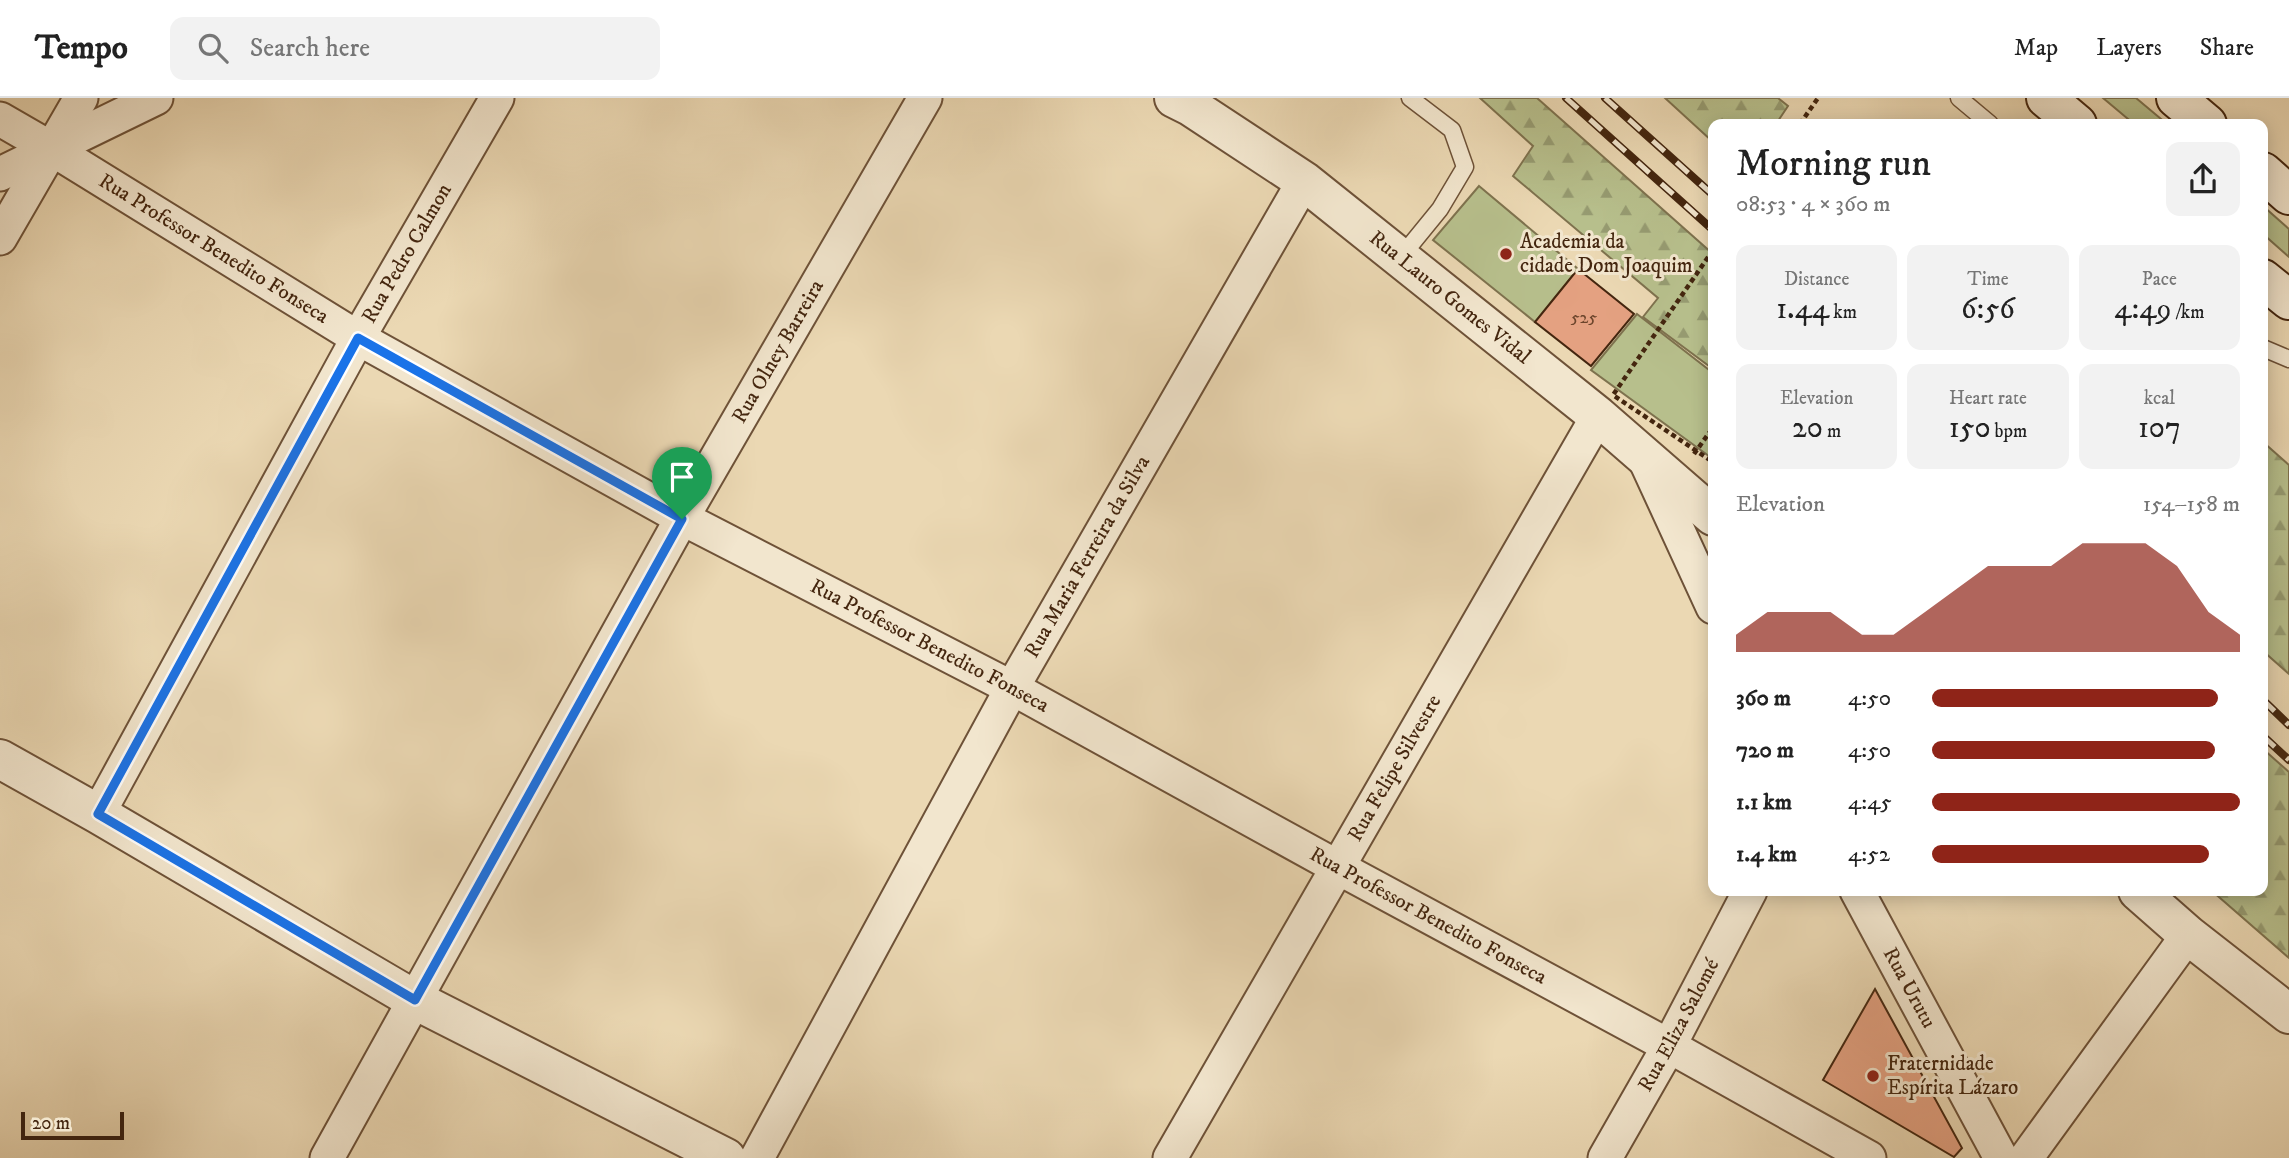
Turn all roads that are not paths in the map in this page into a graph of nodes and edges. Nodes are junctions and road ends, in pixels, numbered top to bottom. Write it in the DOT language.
graph roads {
  1 [pos="81,98"];
  2 [pos="156,98"];
  3 [pos="497,98"];
  4 [pos="925,98"];
  5 [pos="1174,98"];
  6 [pos="1410,98"];
  7 [pos="1959,98"];
  8 [pos="2046,98"];
  9 [pos="2176,98"];
  10 [pos="0,119"];
  11 [pos="1984,119"];
  12 [pos="2071,119"];
  13 [pos="2201,119"];
  14 [pos="52,149"];
  15 [pos="0,174"];
  16 [pos="2268,176"];
  17 [pos="1304,181"];
  18 [pos="2289,195"];
  19 [pos="0,239"];
  20 [pos="1400,258"];
  21 [pos="2268,283"];
  22 [pos="2289,300"];
  23 [pos="358,338"];
  24 [pos="2268,350"];
  25 [pos="2289,359"];
  26 [pos="1598,416"];
  27 [pos="1641,452"];
  28 [pos="1708,512"];
  29 [pos="682,519"];
  30 [pos="1708,596"];
  31 [pos="1012,688"];
  32 [pos="0,760"];
  33 [pos="98,814"];
  34 [pos="1339,868"];
  35 [pos="1747,896"];
  36 [pos="1860,896"];
  37 [pos="2144,896"];
  38 [pos="2188,935"];
  39 [pos="415,1000"];
  40 [pos="2289,1014"];
  41 [pos="1670,1046"];
  42 [pos="327,1158"];
  43 [pos="726,1158"];
  44 [pos="757,1158"];
  45 [pos="1170,1158"];
  46 [pos="1605,1158"];
  47 [pos="1869,1158"];
  48 [pos="2001,1158"];
  49 [pos="2026,1158"];
  1 -- 14 [label="street"];
  2 -- 14 [label="street"];
  3 -- 23 [label="street, Rua Pedro Calmon"];
  4 -- 29 [label="street, Rua Olney Barreira"];
  5 -- 17 [label="street, Rua Lauro Gomes Vidal"];
  6 -- 20 [label="lane"];
  7 -- 11 [label="lane"];
  8 -- 12 [label="street"];
  9 -- 13 [label="street"];
  10 -- 14 [label="street, Rua Professor Benedito Fonseca"];
  14 -- 15 [label="street"];
  14 -- 19 [label="street"];
  14 -- 23 [label="street, Rua Professor Benedito Fonseca"];
  16 -- 18 [label="street"];
  17 -- 20 [label="street, Rua Lauro Gomes Vidal"];
  17 -- 31 [label="street, Rua Maria Ferreira da Silva"];
  20 -- 26 [label="street, Rua Lauro Gomes Vidal"];
  21 -- 22 [label="street"];
  23 -- 29 [label="street, Rua Professor Benedito Fonseca"];
  23 -- 33 [label="street, Rua Pedro Calmon"];
  24 -- 25 [label="lane"];
  26 -- 27 [label="street, Rua Lauro Gomes Vidal"];
  26 -- 34 [label="street, Rua Felipe Silvestre"];
  27 -- 28 [label="street, Rua Lauro Gomes Vidal"];
  27 -- 30 [label="street"];
  29 -- 31 [label="street, Rua Professor Benedito Fonseca"];
  29 -- 39 [label="street, Rua Olney Barreira"];
  31 -- 34 [label="street, Rua Professor Benedito Fonseca"];
  31 -- 44 [label="street, Rua Maria Ferreira da Silva"];
  32 -- 33 [label="street"];
  33 -- 39 [label="street"];
  34 -- 41 [label="street, Rua Professor Benedito Fonseca"];
  34 -- 45 [label="street, Rua Felipe Silvestre"];
  35 -- 41 [label="street, Rua Eliza Salomé"];
  36 -- 48 [label="street, Rua Urutu"];
  37 -- 38 [label="street"];
  38 -- 40 [label="street"];
  38 -- 49 [label="street"];
  39 -- 42 [label="street, Rua Olney Barreira"];
  39 -- 43 [label="street"];
  41 -- 46 [label="street, Rua Eliza Salomé"];
  41 -- 47 [label="street, Rua Professor Benedito Fonseca"];
}
